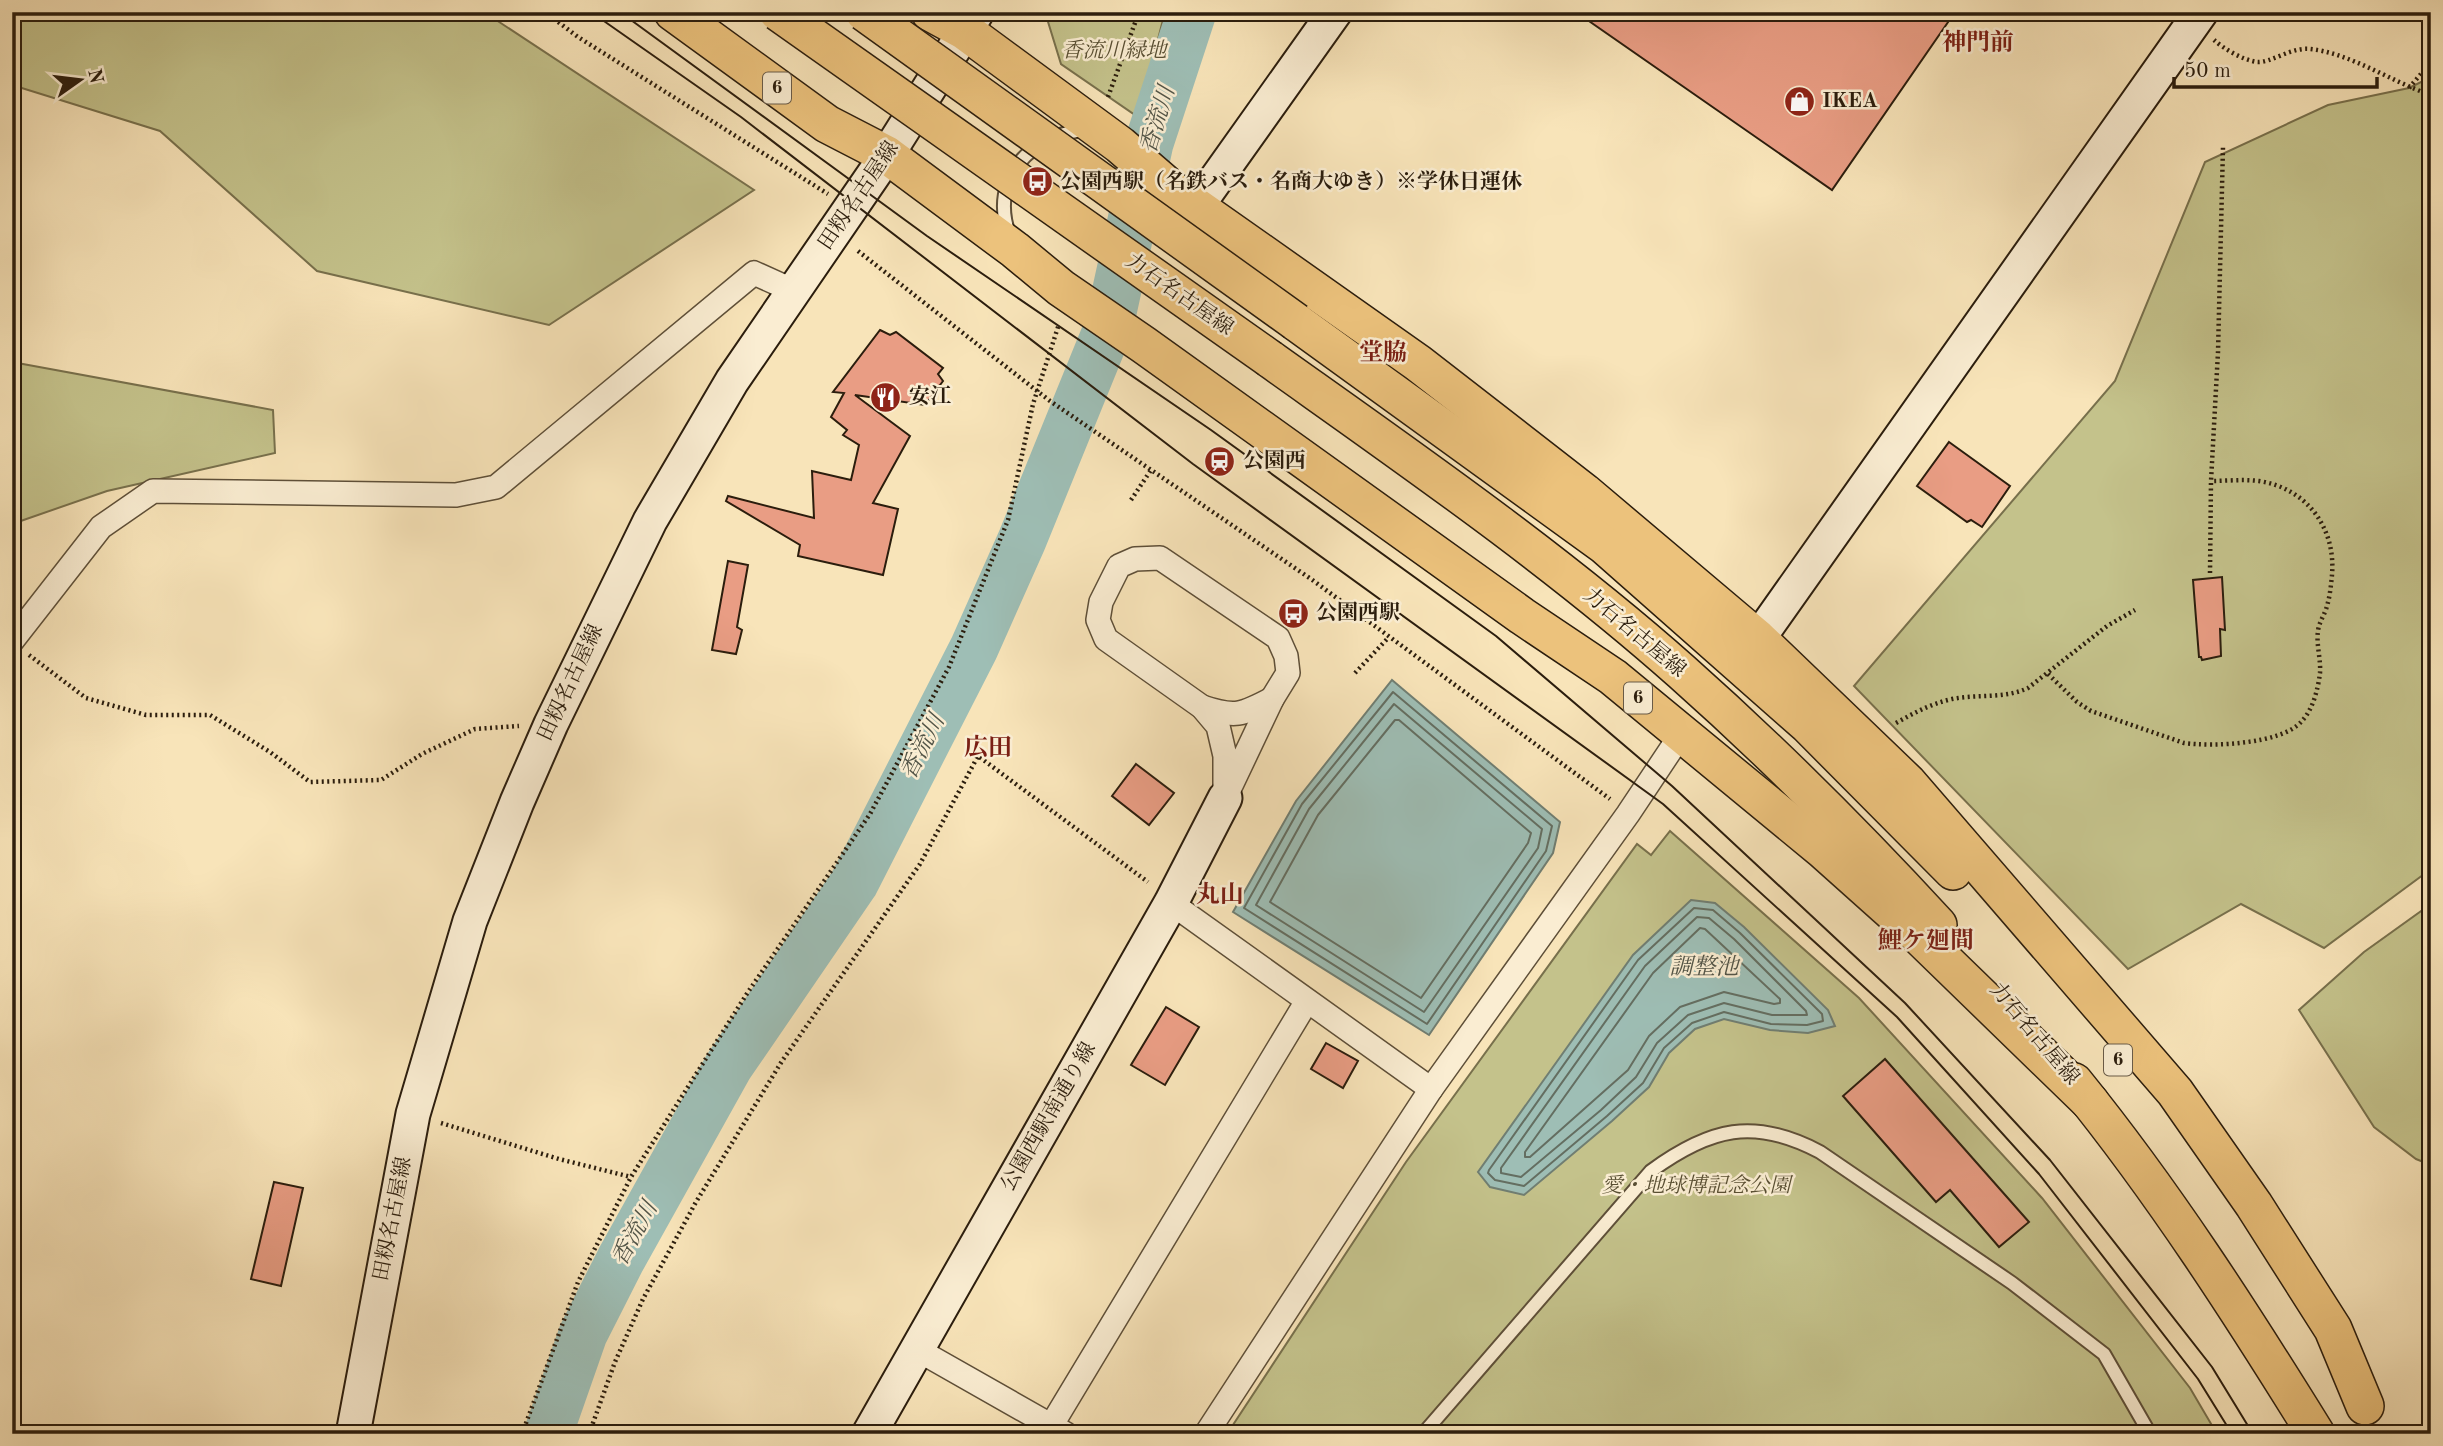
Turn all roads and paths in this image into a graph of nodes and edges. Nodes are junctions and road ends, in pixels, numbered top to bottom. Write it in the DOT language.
graph roads {
  1 [pos="545,12"];
  2 [pos="673,12"];
  3 [pos="778,12"];
  4 [pos="864,12"];
  5 [pos="930,12"];
  6 [pos="1139,12"];
  7 [pos="1335,12"];
  8 [pos="2198,18"];
  9 [pos="971,22"];
  10 [pos="2431,62"];
  11 [pos="2409,88"];
  12 [pos="2431,96"];
  13 [pos="1107,127"];
  14 [pos="2223,147"];
  15 [pos="887,155"];
  16 [pos="1184,197"];
  17 [pos="849,210"];
  18 [pos="1015,250"];
  19 [pos="859,251"];
  20 [pos="794,291"];
  21 [pos="1069,294"];
  22 [pos="1037,392"];
  23 [pos="1151,470"];
  24 [pos="2211,481"];
  25 [pos="1131,500"];
  26 [pos="2210,573"];
  27 [pos="2135,610"];
  28 [pos="1389,637"];
  29 [pos="1758,639"];
  30 [pos="18,646"];
  31 [pos="1354,673"];
  32 [pos="2048,674"];
  33 [pos="1272,699"];
  34 [pos="1202,707"];
  35 [pos="1896,723"];
  36 [pos="551,724"];
  37 [pos="1682,733"];
  38 [pos="1225,798"];
  39 [pos="1629,814"];
  40 [pos="1163,895"];
  41 [pos="1307,1001"];
  42 [pos="1431,1089"];
  43 [pos="2090,1102"];
  44 [pos="413,1114"];
  45 [pos="631,1177"];
  46 [pos="918,1350"];
  47 [pos="2372,1420"];
  48 [pos="1058,1430"];
  49 [pos="353,1434"];
  50 [pos="522,1434"];
  51 [pos="589,1434"];
  52 [pos="869,1434"];
  53 [pos="1206,1434"];
  54 [pos="1423,1434"];
  55 [pos="2150,1434"];
  56 [pos="2316,1434"];
  1 -- 17 [label="path"];
  2 -- 15 [label="main road, 6"];
  3 -- 43 [label="main road, 力石名古屋線 / 6, bridge"];
  4 -- 47 [label="main road, 6, bridge"];
  5 -- 9 [label="main road, 6"];
  6 -- 13 [label="path"];
  7 -- 16 [label="street"];
  8 -- 11 [label="path"];
  8 -- 29 [label="street"];
  9 -- 13 [label="main road, 6"];
  9 -- 15 [label="street, 田籾名古屋線"];
  10 -- 11 [label="path"];
  11 -- 12 [label="path"];
  13 -- 16 [label="main road, 6"];
  13 -- 18 [label="lane"];
  14 -- 24 [label="path"];
  15 -- 17 [label="street, 田籾名古屋線"];
  15 -- 18 [label="main road, 6"];
  16 -- 29 [label="main road, 6"];
  17 -- 20 [label="street, 田籾名古屋線"];
  18 -- 21 [label="main road, 6"];
  19 -- 22 [label="path"];
  20 -- 30 [label="street"];
  20 -- 36 [label="street, 田籾名古屋線"];
  21 -- 22 [label="path"];
  21 -- 37 [label="main road, 6"];
  22 -- 23 [label="path"];
  22 -- 45 [label="path"];
  23 -- 25 [label="path"];
  23 -- 28 [label="path"];
  24 -- 26 [label="path"];
  24 -- 32 [label="path"];
  27 -- 32 [label="path"];
  28 -- 31 [label="path"];
  28 -- 39 [label="path"];
  29 -- 47 [label="main road, 6"];
  30 -- 36 [label="path"];
  32 -- 35 [label="path"];
  33 -- 34 [label="street"];
  33 -- 34 [label="street"];
  33 -- 38 [label="street"];
  34 -- 38 [label="street"];
  36 -- 44 [label="street, 田籾名古屋線"];
  37 -- 39 [label="street"];
  37 -- 43 [label="main road, 6"];
  38 -- 40 [label="street, 公園西駅南通り線"];
  39 -- 42 [label="street"];
  40 -- 41 [label="street"];
  40 -- 46 [label="street, 公園西駅南通り線"];
  40 -- 51 [label="path"];
  41 -- 42 [label="street"];
  41 -- 48 [label="street"];
  42 -- 53 [label="street"];
  43 -- 56 [label="main road, 力石名古屋線 / 6"];
  44 -- 45 [label="path"];
  44 -- 49 [label="street, 田籾名古屋線"];
  45 -- 50 [label="path"];
  46 -- 48 [label="street"];
  46 -- 52 [label="street, 公園西駅南通り線"];
  54 -- 55 [label="lane"];
}
